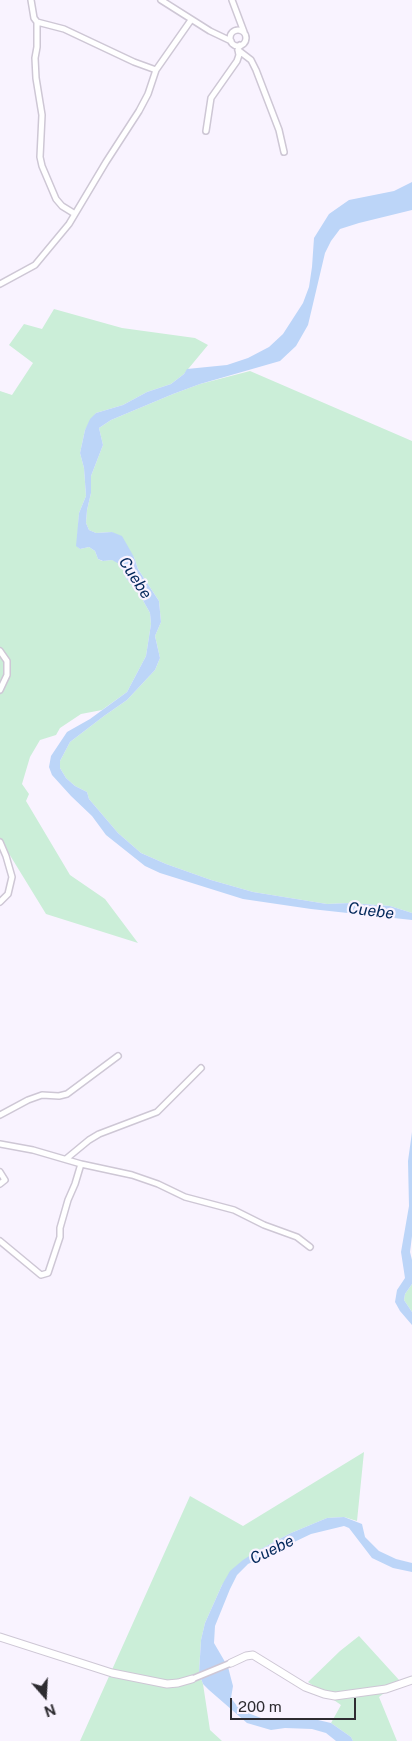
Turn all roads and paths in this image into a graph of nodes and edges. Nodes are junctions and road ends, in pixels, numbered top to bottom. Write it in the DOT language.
graph roads {
  1 [pos="31,0"];
  2 [pos="161,0"];
  3 [pos="232,0"];
  4 [pos="240,19"];
  5 [pos="191,20"];
  6 [pos="37,22"];
  7 [pos="233,32"];
  8 [pos="245,34"];
  9 [pos="220,36"];
  10 [pos="231,41"];
  11 [pos="239,48"];
  12 [pos="156,70"];
  13 [pos="206,132"];
  14 [pos="284,152"];
  15 [pos="75,214"];
  16 [pos="0,284"];
  17 [pos="0,651"];
  18 [pos="0,690"];
  19 [pos="0,842"];
  20 [pos="0,902"];
  21 [pos="118,1056"];
  22 [pos="201,1068"];
  23 [pos="0,1116"];
  24 [pos="0,1144"];
  25 [pos="66,1160"];
  26 [pos="81,1164"];
  27 [pos="0,1172"];
  28 [pos="0,1184"];
  29 [pos="0,1241"];
  30 [pos="310,1247"];
  31 [pos="0,1637"];
  32 [pos="231,1663"];
  33 [pos="192,1679"];
  34 [pos="412,1680"];
  1 -- 6 [label="street"];
  2 -- 5 [label="street"];
  3 -- 4 [label="street"];
  4 -- 7 [label="street"];
  4 -- 8 [label="street"];
  5 -- 9 [label="street"];
  5 -- 12 [label="street"];
  6 -- 12 [label="street"];
  6 -- 15 [label="street"];
  7 -- 8 [label="street"];
  7 -- 9 [label="street"];
  7 -- 10 [label="street"];
  8 -- 11 [label="street"];
  9 -- 10 [label="street"];
  10 -- 11 [label="street"];
  11 -- 13 [label="street"];
  11 -- 14 [label="street"];
  12 -- 15 [label="street"];
  15 -- 16 [label="street"];
  17 -- 18 [label="street"];
  19 -- 20 [label="street"];
  21 -- 23 [label="street"];
  22 -- 25 [label="street"];
  24 -- 25 [label="street"];
  25 -- 26 [label="street"];
  26 -- 29 [label="street"];
  26 -- 30 [label="street"];
  27 -- 28 [label="street"];
  31 -- 33 [label="street"];
  32 -- 33 [label="street"];
  32 -- 34 [label="street"];
}
